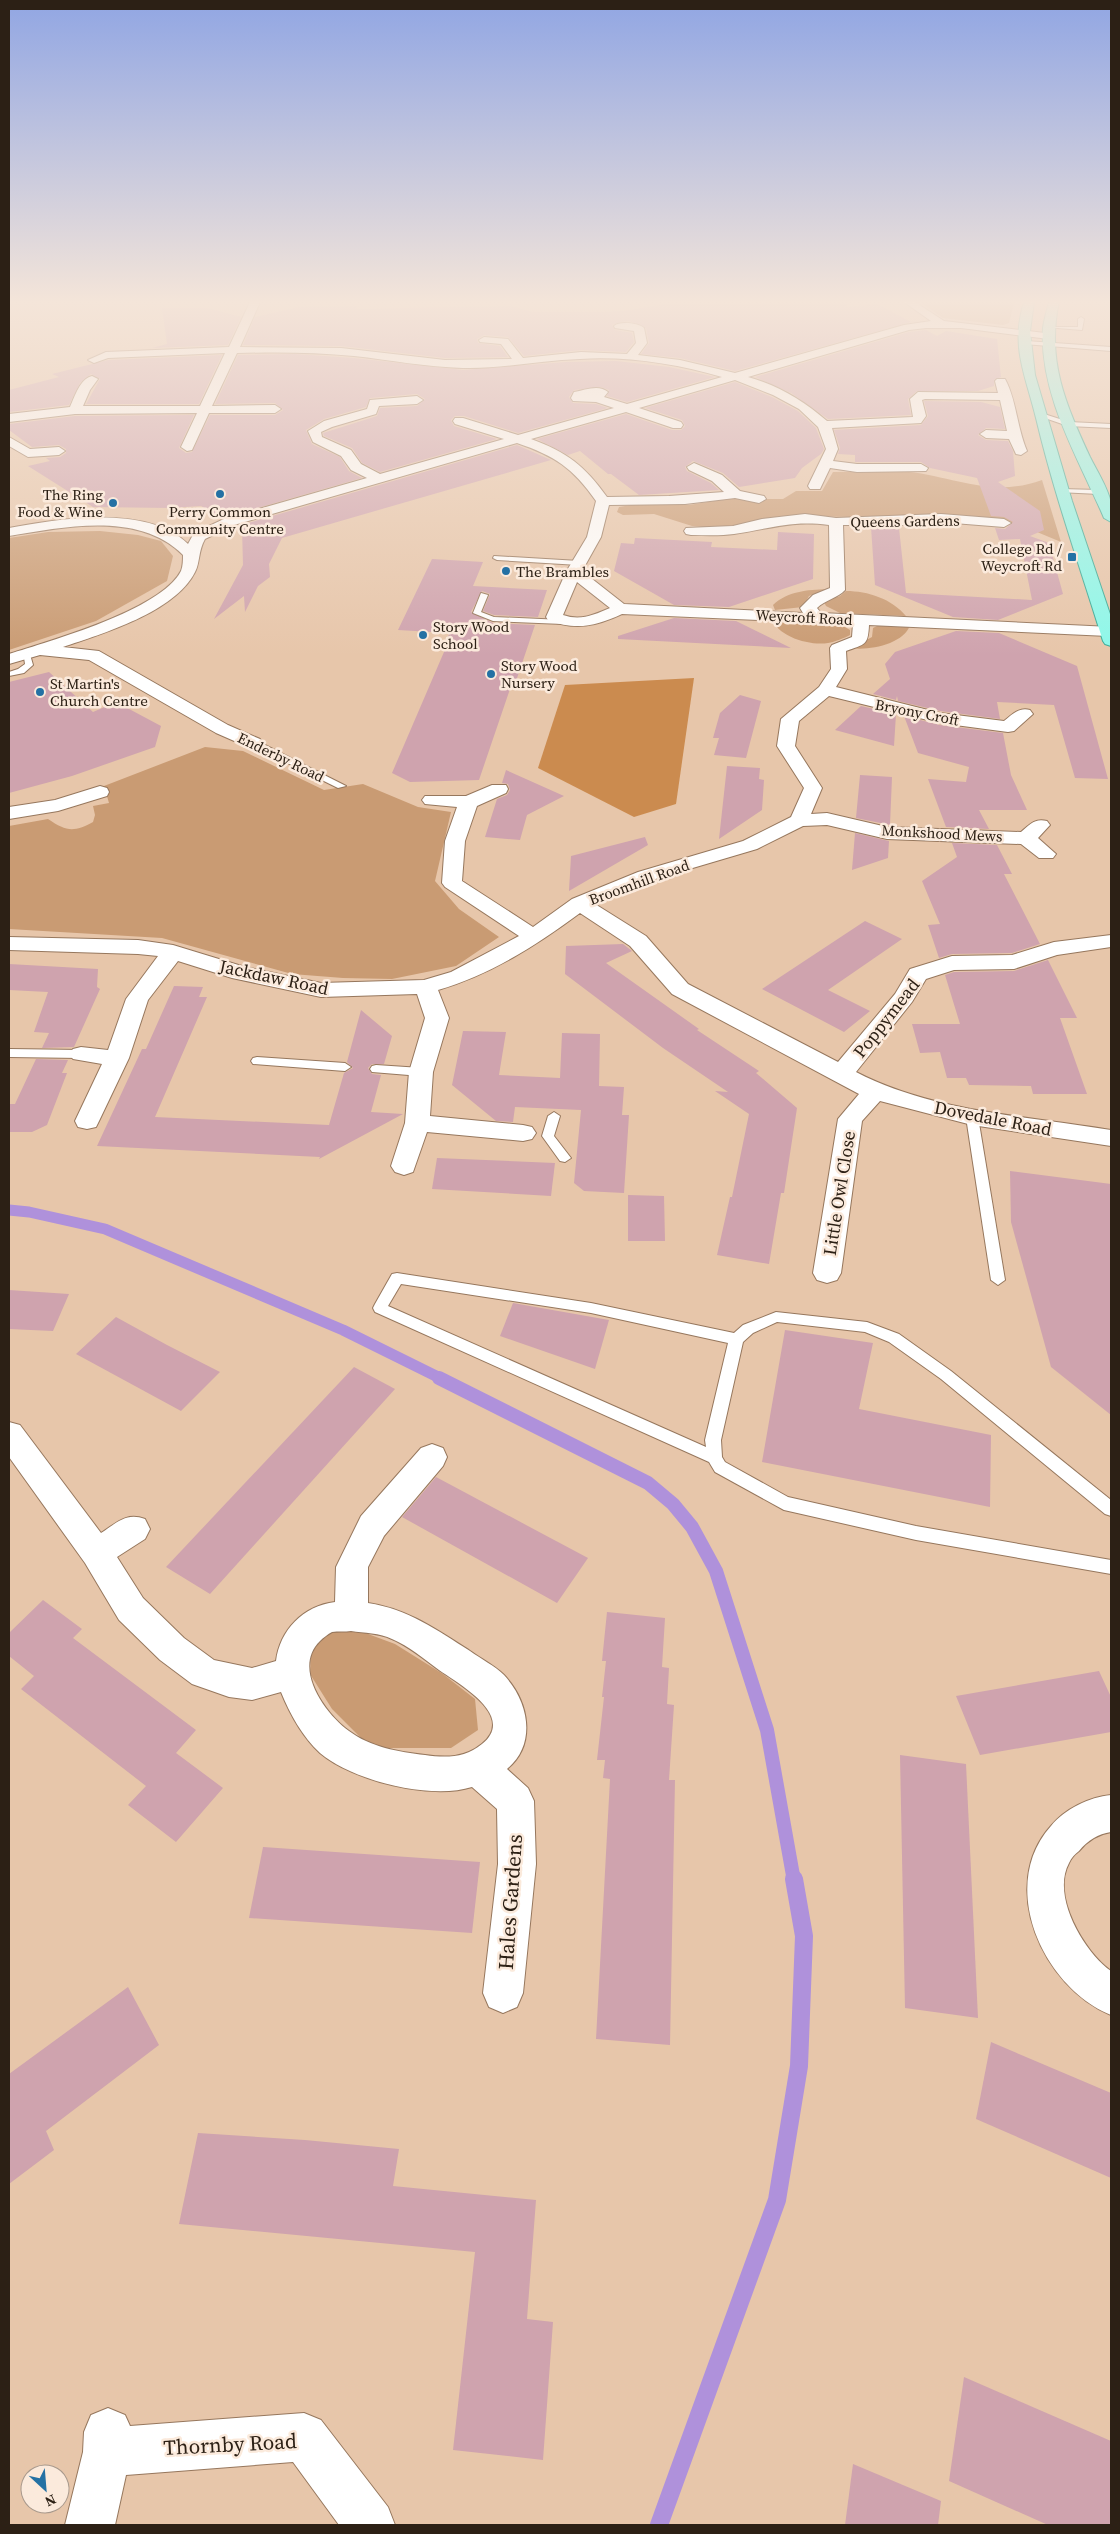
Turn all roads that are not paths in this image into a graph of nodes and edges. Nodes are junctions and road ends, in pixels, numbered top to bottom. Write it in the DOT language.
graph roads {
  1 [pos="200,420"];
  2 [pos="341,420"];
  3 [pos="587,420"];
  4 [pos="668,420"];
  5 [pos="820,420"];
  6 [pos="912,420"];
  7 [pos="1011,420"];
  8 [pos="1043,420"];
  9 [pos="1053,420"];
  10 [pos="1063,420"];
  11 [pos="459,422"];
  12 [pos="825,425"];
  13 [pos="1064,425"];
  14 [pos="1111,426"];
  15 [pos="660,430"];
  16 [pos="986,434"];
  17 [pos="1014,435"];
  18 [pos="516,440"];
  19 [pos="9,441"];
  20 [pos="187,447"];
  21 [pos="1020,451"];
  22 [pos="59,452"];
  23 [pos="28,453"];
  24 [pos="14,463"];
  25 [pos="826,464"];
  26 [pos="694,467"];
  27 [pos="921,468"];
  28 [pos="377,478"];
  29 [pos="815,486"];
  30 [pos="1060,490"];
  31 [pos="735,494"];
  32 [pos="1105,497"];
  33 [pos="759,499"];
  34 [pos="603,501"];
  35 [pos="1111,518"];
  36 [pos="974,520"];
  37 [pos="229,522"];
  38 [pos="836,522"];
  39 [pos="1004,523"];
  40 [pos="152,529"];
  41 [pos="733,530"];
  42 [pos="691,531"];
  43 [pos="9,532"];
  44 [pos="978,538"];
  45 [pos="752,543"];
  46 [pos="190,554"];
  47 [pos="497,558"];
  48 [pos="577,568"];
  49 [pos="484,595"];
  50 [pos="620,609"];
  51 [pos="815,616"];
  52 [pos="861,620"];
  53 [pos="563,622"];
  54 [pos="91,632"];
  55 [pos="1110,634"];
  56 [pos="31,652"];
  57 [pos="93,655"];
  58 [pos="9,659"];
  59 [pos="9,674"];
  60 [pos="826,690"];
  61 [pos="1024,714"];
  62 [pos="222,729"];
  63 [pos="200,737"];
  64 [pos="254,743"];
  65 [pos="341,786"];
  66 [pos="499,789"];
  67 [pos="100,792"];
  68 [pos="432,800"];
  69 [pos="469,802"];
  70 [pos="58,804"];
  71 [pos="9,813"];
  72 [pos="76,820"];
  73 [pos="798,820"];
  74 [pos="1046,854"];
  75 [pos="579,903"];
  76 [pos="534,938"];
  77 [pos="1111,941"];
  78 [pos="9,943"];
  79 [pos="173,952"];
  80 [pos="426,987"];
  81 [pos="9,1053"];
  82 [pos="81,1054"];
  83 [pos="117,1058"];
  84 [pos="257,1061"];
  85 [pos="345,1067"];
  86 [pos="376,1069"];
  87 [pos="421,1072"];
  88 [pos="841,1074"];
  89 [pos="875,1092"];
  90 [pos="554,1116"];
  91 [pos="972,1117"];
  92 [pos="87,1121"];
  93 [pos="418,1123"];
  94 [pos="523,1134"];
  95 [pos="548,1136"];
  96 [pos="1111,1138"];
  97 [pos="566,1158"];
  98 [pos="404,1166"];
  99 [pos="827,1273"];
  100 [pos="998,1280"];
  101 [pos="736,1339"];
  102 [pos="9,1434"];
  103 [pos="432,1456"];
  104 [pos="714,1458"];
  105 [pos="1111,1509"];
  106 [pos="134,1528"];
  107 [pos="97,1553"];
  108 [pos="1111,1567"];
  109 [pos="350,1616"];
  110 [pos="291,1673"];
  111 [pos="478,1768"];
  112 [pos="1111,1814"];
  113 [pos="503,1993"];
  114 [pos="1111,1995"];
  115 [pos="90,2525"];
  116 [pos="370,2525"];
  1 -- 20 [label="street"];
  2 -- 28 [label="street"];
  3 -- 18 [label="street"];
  4 -- 15 [label="street"];
  5 -- 12 [label="street"];
  6 -- 12 [label="street"];
  7 -- 17 [label="street"];
  8 -- 30 [label="main road"];
  9 -- 13 [label="lane"];
  10 -- 13 [label="main road"];
  11 -- 18 [label="street"];
  12 -- 25 [label="street"];
  13 -- 14 [label="lane"];
  13 -- 32 [label="main road"];
  16 -- 17 [label="street"];
  17 -- 21 [label="street"];
  18 -- 28 [label="street"];
  18 -- 34 [label="street"];
  19 -- 23 [label="street"];
  22 -- 23 [label="street"];
  23 -- 24 [label="street"];
  25 -- 27 [label="street"];
  25 -- 29 [label="street"];
  26 -- 31 [label="street"];
  28 -- 37 [label="street"];
  30 -- 32 [label="lane"];
  30 -- 55 [label="main road"];
  31 -- 33 [label="street"];
  31 -- 34 [label="street"];
  32 -- 35 [label="main road"];
  34 -- 48 [label="street"];
  36 -- 38 [label="street, Queens Gardens"];
  36 -- 39 [label="street, Queens Gardens"];
  36 -- 44 [label="street, Queens Gardens"];
  37 -- 40 [label="street"];
  37 -- 46 [label="street"];
  38 -- 41 [label="street, Queens Gardens"];
  38 -- 51 [label="street"];
  40 -- 43 [label="street"];
  40 -- 46 [label="street"];
  41 -- 42 [label="street, Queens Gardens"];
  41 -- 45 [label="street"];
  46 -- 54 [label="street"];
  47 -- 48 [label="lane"];
  48 -- 50 [label="street"];
  48 -- 53 [label="street"];
  49 -- 53 [label="lane"];
  50 -- 51 [label="street, Weycroft Road"];
  50 -- 53 [label="street, Weycroft Road"];
  51 -- 52 [label="street, Weycroft Road"];
  52 -- 55 [label="street, Weycroft Road"];
  52 -- 60 [label="street"];
  54 -- 56 [label="street"];
  54 -- 57 [label="street"];
  56 -- 57 [label="street, Enderby Road"];
  56 -- 58 [label="street"];
  56 -- 59 [label="lane"];
  57 -- 62 [label="street, Enderby Road"];
  60 -- 61 [label="street, Bryony Croft"];
  60 -- 73 [label="street"];
  62 -- 63 [label="street, Enderby Road"];
  62 -- 64 [label="street, Enderby Road"];
  64 -- 65 [label="lane, Enderby Road"];
  66 -- 69 [label="street"];
  67 -- 70 [label="street"];
  68 -- 69 [label="street"];
  69 -- 76 [label="street"];
  70 -- 71 [label="street"];
  70 -- 72 [label="street"];
  73 -- 74 [label="street, Monkshood Mews"];
  73 -- 75 [label="street, Broomhill Road"];
  75 -- 76 [label="street, Jackdaw Road"];
  75 -- 88 [label="street, Broomhill Road"];
  76 -- 80 [label="street, Jackdaw Road"];
  77 -- 88 [label="street, Poppymead"];
  78 -- 79 [label="street, Jackdaw Road"];
  79 -- 80 [label="street, Jackdaw Road"];
  79 -- 83 [label="street"];
  80 -- 87 [label="street"];
  81 -- 82 [label="lane"];
  82 -- 83 [label="street"];
  83 -- 92 [label="street"];
  84 -- 85 [label="lane"];
  86 -- 87 [label="lane"];
  87 -- 93 [label="street"];
  88 -- 89 [label="street, Broomhill Road"];
  89 -- 91 [label="street, Dovedale Road"];
  89 -- 99 [label="street, Little Owl Close"];
  90 -- 95 [label="lane"];
  91 -- 96 [label="street, Dovedale Road"];
  91 -- 100 [label="lane"];
  93 -- 94 [label="street"];
  93 -- 98 [label="street"];
  94 -- 95 [label="lane"];
  95 -- 97 [label="lane"];
  101 -- 104 [label="lane"];
  101 -- 104 [label="lane"];
  101 -- 105 [label="lane"];
  102 -- 107 [label="street"];
  103 -- 109 [label="street"];
  104 -- 108 [label="lane"];
  106 -- 107 [label="street"];
  107 -- 110 [label="street"];
  109 -- 110 [label="street"];
  109 -- 111 [label="street"];
  110 -- 111 [label="street"];
  111 -- 113 [label="street, Hales Gardens"];
  112 -- 114 [label="street"];
  115 -- 116 [label="street, Thornby Road"];
}
